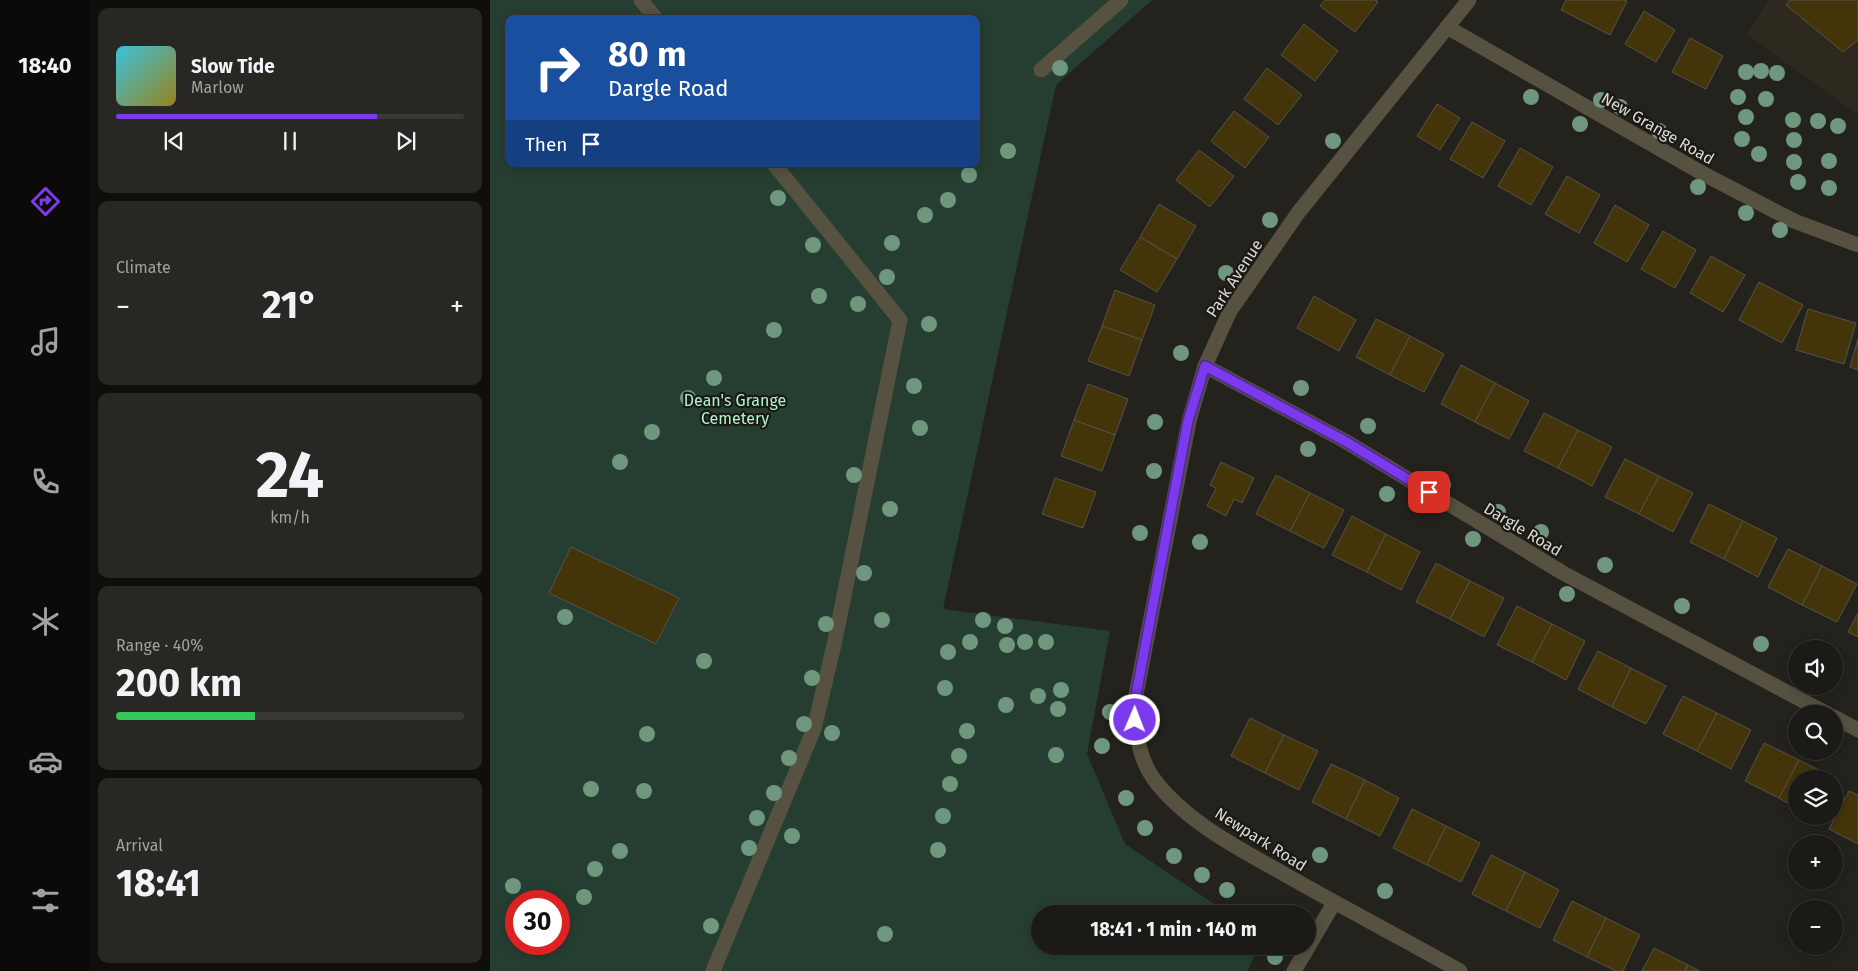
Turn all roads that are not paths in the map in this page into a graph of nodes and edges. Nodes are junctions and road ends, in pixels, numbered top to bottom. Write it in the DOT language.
graph roads {
  1 [pos="641,0"];
  2 [pos="1120,0"];
  3 [pos="1469,0"];
  4 [pos="653,15"];
  5 [pos="1446,27"];
  6 [pos="1041,70"];
  7 [pos="776,167"];
  8 [pos="1858,245"];
  9 [pos="1205,366"];
  10 [pos="1811,705"];
  11 [pos="1843,722"];
  12 [pos="1858,730"];
  13 [pos="1153,777"];
  14 [pos="1334,903"];
  15 [pos="712,971"];
  16 [pos="1294,971"];
  17 [pos="1460,971"];
  1 -- 4 [label="street"];
  2 -- 6 [label="street"];
  3 -- 5 [label="street, Park Avenue"];
  5 -- 8 [label="street, New Grange Road"];
  5 -- 9 [label="street, Park Avenue"];
  7 -- 15 [label="street"];
  9 -- 10 [label="street, Dargle Road"];
  9 -- 13 [label="street, Park Avenue"];
  11 -- 12 [label="street"];
  13 -- 14 [label="street, Newpark Road"];
  14 -- 16 [label="street"];
  14 -- 17 [label="street, Newpark Road"];
}
